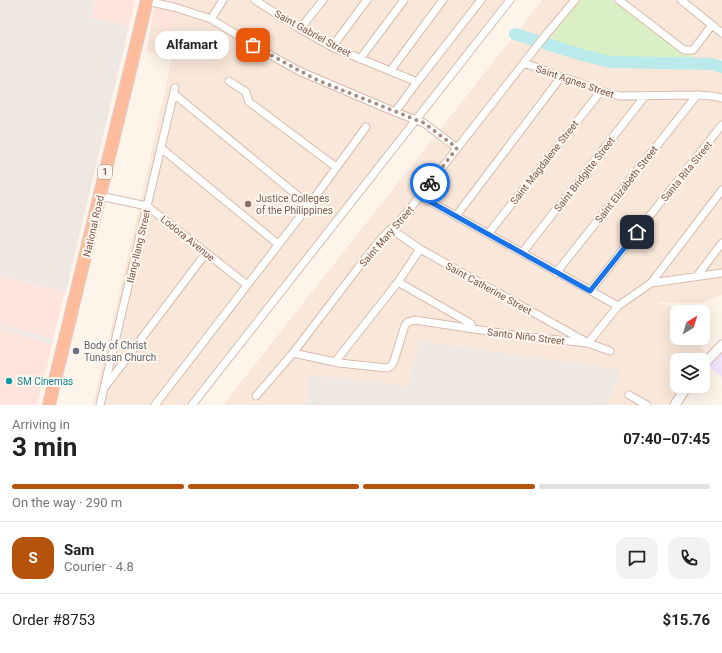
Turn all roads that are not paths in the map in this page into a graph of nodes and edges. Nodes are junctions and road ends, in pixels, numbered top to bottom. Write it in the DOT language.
graph roads {
  1 [pos="147,0"];
  2 [pos="222,0"];
  3 [pos="255,0"];
  4 [pos="323,0"];
  5 [pos="367,0"];
  6 [pos="404,0"];
  7 [pos="443,0"];
  8 [pos="481,0"];
  9 [pos="510,0"];
  10 [pos="575,0"];
  11 [pos="619,0"];
  12 [pos="681,0"];
  13 [pos="211,19"];
  14 [pos="712,25"];
  15 [pos="300,29"];
  16 [pos="722,32"];
  17 [pos="332,47"];
  18 [pos="360,59"];
  19 [pos="524,63"];
  20 [pos="391,70"];
  21 [pos="561,77"];
  22 [pos="229,81"];
  23 [pos="417,82"];
  24 [pos="601,91"];
  25 [pos="697,95"];
  26 [pos="645,96"];
  27 [pos="722,98"];
  28 [pos="395,112"];
  29 [pos="415,120"];
  30 [pos="722,125"];
  31 [pos="366,127"];
  32 [pos="161,148"];
  33 [pos="457,148"];
  34 [pos="336,167"];
  35 [pos="722,190"];
  36 [pos="100,196"];
  37 [pos="420,196"];
  38 [pos="310,205"];
  39 [pos="147,206"];
  40 [pos="456,216"];
  41 [pos="391,229"];
  42 [pos="488,234"];
  43 [pos="722,243"];
  44 [pos="278,244"];
  45 [pos="420,249"];
  46 [pos="206,253"];
  47 [pos="522,253"];
  48 [pos="556,272"];
  49 [pos="722,273"];
  50 [pos="697,276"];
  51 [pos="398,282"];
  52 [pos="651,283"];
  53 [pos="247,286"];
  54 [pos="590,291"];
  55 [pos="618,306"];
  56 [pos="472,328"];
  57 [pos="588,343"];
  58 [pos="722,345"];
  59 [pos="610,351"];
  60 [pos="292,353"];
  61 [pos="112,357"];
  62 [pos="710,358"];
  63 [pos="335,362"];
  64 [pos="123,363"];
  65 [pos="103,390"];
  66 [pos="683,393"];
  67 [pos="629,395"];
  68 [pos="256,396"];
  69 [pos="49,405"];
  70 [pos="100,405"];
  71 [pos="155,405"];
  72 [pos="192,405"];
  73 [pos="647,405"];
  74 [pos="675,405"];
  1 -- 13 [label="street"];
  1 -- 36 [label="highway, National Road / 1"];
  2 -- 13 [label="street"];
  3 -- 15 [label="street, Saint Gabriel Street"];
  4 -- 15 [label="street"];
  5 -- 17 [label="street"];
  6 -- 18 [label="street"];
  7 -- 20 [label="street"];
  8 -- 23 [label="street"];
  9 -- 29 [label="street"];
  10 -- 19 [label="street, Saint Mary Street"];
  11 -- 14 [label="street"];
  12 -- 14 [label="street"];
  13 -- 28 [label="street"];
  14 -- 16 [label="street"];
  15 -- 17 [label="street, Saint Gabriel Street"];
  17 -- 18 [label="street, Saint Gabriel Street"];
  18 -- 20 [label="street, Saint Gabriel Street"];
  19 -- 21 [label="street, Saint Agnes Street"];
  19 -- 33 [label="street, Saint Mary Street"];
  20 -- 23 [label="street, Saint Gabriel Street"];
  21 -- 24 [label="street, Saint Agnes Street"];
  21 -- 40 [label="street"];
  22 -- 34 [label="street"];
  23 -- 28 [label="street"];
  24 -- 26 [label="street, Saint Agnes Street"];
  24 -- 42 [label="street, Saint Magdalene Street"];
  25 -- 26 [label="street, Saint Agnes Street"];
  25 -- 27 [label="street, Saint Agnes Street"];
  25 -- 48 [label="street, Saint Elizabeth Street"];
  26 -- 47 [label="street, Saint Bridgitte Street"];
  28 -- 29 [label="street"];
  29 -- 33 [label="street"];
  29 -- 72 [label="street"];
  30 -- 54 [label="street, Santa Rita Street"];
  31 -- 34 [label="street"];
  32 -- 38 [label="street, Ilang-Ilang Street"];
  32 -- 39 [label="street, Ilang-Ilang Street"];
  32 -- 44 [label="street"];
  33 -- 37 [label="street, Saint Mary Street"];
  34 -- 38 [label="street"];
  35 -- 52 [label="street"];
  36 -- 39 [label="street, Lodora Avenue"];
  36 -- 69 [label="highway, National Road / 1"];
  37 -- 40 [label="street"];
  37 -- 41 [label="street, Saint Mary Street"];
  38 -- 44 [label="street"];
  39 -- 46 [label="street, Lodora Avenue"];
  39 -- 61 [label="street, Ilang-Ilang Street"];
  40 -- 42 [label="street"];
  41 -- 45 [label="street, Saint Catherine Street"];
  41 -- 60 [label="street, Saint Mary Street"];
  42 -- 47 [label="street"];
  43 -- 50 [label="street"];
  44 -- 53 [label="street"];
  45 -- 51 [label="street"];
  45 -- 57 [label="street, Saint Catherine Street"];
  46 -- 53 [label="street, Lodora Avenue"];
  46 -- 64 [label="street"];
  47 -- 48 [label="street"];
  48 -- 54 [label="street"];
  49 -- 50 [label="street"];
  50 -- 52 [label="street"];
  51 -- 56 [label="street"];
  51 -- 63 [label="street"];
  52 -- 55 [label="street"];
  53 -- 71 [label="street"];
  54 -- 55 [label="street"];
  55 -- 57 [label="street"];
  56 -- 57 [label="street, Santo Niño Street"];
  56 -- 63 [label="street, Santo Niño Street"];
  57 -- 59 [label="street"];
  58 -- 62 [label="street"];
  60 -- 63 [label="street, Santo Niño Street"];
  60 -- 68 [label="street, Saint Mary Street"];
  61 -- 64 [label="street"];
  61 -- 65 [label="street, Ilang-Ilang Street"];
  64 -- 65 [label="street"];
  65 -- 70 [label="street, Ilang-Ilang Street"];
  66 -- 74 [label="street"];
  67 -- 73 [label="street"];
}
